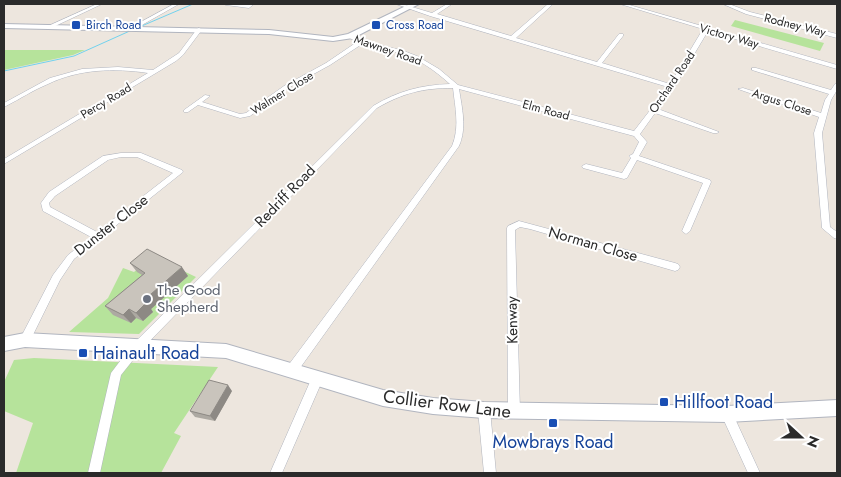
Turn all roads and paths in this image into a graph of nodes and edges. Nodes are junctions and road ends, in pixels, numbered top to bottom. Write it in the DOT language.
graph roads {
  1 [pos="100,4"];
  2 [pos="177,4"];
  3 [pos="226,4"];
  4 [pos="252,4"];
  5 [pos="398,4"];
  6 [pos="415,4"];
  7 [pos="450,4"];
  8 [pos="551,4"];
  9 [pos="622,4"];
  10 [pos="725,4"];
  11 [pos="406,7"];
  12 [pos="432,15"];
  13 [pos="4,26"];
  14 [pos="49,27"];
  15 [pos="135,29"];
  16 [pos="199,30"];
  17 [pos="706,30"];
  18 [pos="621,35"];
  19 [pos="350,36"];
  20 [pos="837,36"];
  21 [pos="512,38"];
  22 [pos="361,42"];
  23 [pos="598,64"];
  24 [pos="837,67"];
  25 [pos="754,69"];
  26 [pos="154,72"];
  27 [pos="837,85"];
  28 [pos="456,86"];
  29 [pos="672,86"];
  30 [pos="742,89"];
  31 [pos="207,96"];
  32 [pos="830,96"];
  33 [pos="837,102"];
  34 [pos="198,103"];
  35 [pos="4,105"];
  36 [pos="186,110"];
  37 [pos="654,110"];
  38 [pos="823,116"];
  39 [pos="716,132"];
  40 [pos="636,134"];
  41 [pos="633,156"];
  42 [pos="4,162"];
  43 [pos="586,166"];
  44 [pos="511,228"];
  45 [pos="686,231"];
  46 [pos="97,236"];
  47 [pos="837,236"];
  48 [pos="675,267"];
  49 [pos="25,340"];
  50 [pos="4,344"];
  51 [pos="137,347"];
  52 [pos="291,371"];
  53 [pos="317,379"];
  54 [pos="837,408"];
  55 [pos="484,410"];
  56 [pos="514,412"];
  57 [pos="728,414"];
  58 [pos="94,473"];
  59 [pos="276,473"];
  60 [pos="490,473"];
  61 [pos="754,473"];
  1 -- 14 [label="street"];
  2 -- 15 [label="street"];
  3 -- 4 [label="street"];
  5 -- 11 [label="street"];
  6 -- 11 [label="street"];
  7 -- 12 [label="street"];
  8 -- 21 [label="street"];
  9 -- 17 [label="street, Victory Way"];
  10 -- 20 [label="street, Rodney Way"];
  11 -- 12 [label="street"];
  11 -- 19 [label="street"];
  12 -- 21 [label="street"];
  13 -- 14 [label="street, Mawney Road"];
  14 -- 15 [label="street, Mawney Road"];
  15 -- 16 [label="street, Mawney Road"];
  16 -- 19 [label="street, Mawney Road"];
  16 -- 26 [label="street, Percy Road"];
  17 -- 24 [label="street, Victory Way"];
  17 -- 29 [label="street, Orchard Road"];
  18 -- 23 [label="street"];
  19 -- 22 [label="street, Mawney Road"];
  21 -- 23 [label="street"];
  22 -- 28 [label="street, Mawney Road"];
  22 -- 34 [label="street, Walmer Close"];
  23 -- 29 [label="street"];
  25 -- 32 [label="street"];
  26 -- 35 [label="street"];
  26 -- 42 [label="street, Percy Road"];
  27 -- 32 [label="street"];
  28 -- 40 [label="street, Elm Road"];
  28 -- 51 [label="street, Redriff Road"];
  28 -- 52 [label="street"];
  29 -- 37 [label="street, Orchard Road"];
  30 -- 38 [label="street, Argus Close"];
  31 -- 34 [label="street"];
  32 -- 33 [label="street"];
  32 -- 38 [label="street"];
  34 -- 36 [label="street"];
  37 -- 39 [label="street"];
  37 -- 40 [label="street, Orchard Road"];
  38 -- 47 [label="street"];
  40 -- 41 [label="street"];
  41 -- 43 [label="street"];
  41 -- 45 [label="street"];
  44 -- 48 [label="street, Norman Close"];
  44 -- 56 [label="street, Kenway"];
  46 -- 46 [label="street, Dunster Close"];
  46 -- 49 [label="street, Dunster Close"];
  49 -- 50 [label="street, Collier Row Lane"];
  49 -- 51 [label="street, Collier Row Lane"];
  51 -- 52 [label="street, Collier Row Lane"];
  51 -- 58 [label="street, Redriff Road"];
  52 -- 53 [label="street, Collier Row Lane"];
  53 -- 55 [label="street, Collier Row Lane"];
  53 -- 59 [label="street"];
  54 -- 57 [label="street, Collier Row Lane"];
  55 -- 56 [label="street, Collier Row Lane"];
  55 -- 60 [label="street"];
  56 -- 57 [label="street, Collier Row Lane"];
  57 -- 61 [label="street"];
}
